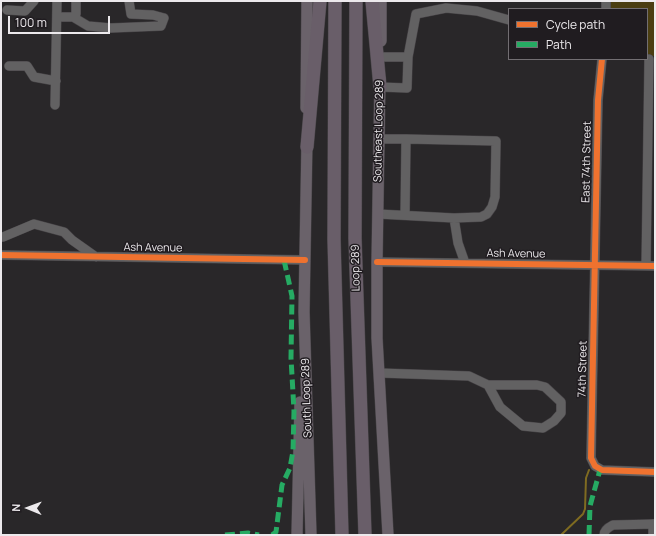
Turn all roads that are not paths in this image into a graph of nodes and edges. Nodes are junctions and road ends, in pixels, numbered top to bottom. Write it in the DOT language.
graph roads {
  1 [pos="34,1"];
  2 [pos="57,1"];
  3 [pos="76,1"];
  4 [pos="129,1"];
  5 [pos="307,1"];
  6 [pos="320,1"];
  7 [pos="334,1"];
  8 [pos="356,1"];
  9 [pos="372,1"];
  10 [pos="381,1"];
  11 [pos="7,10"];
  12 [pos="57,17"];
  13 [pos="73,17"];
  14 [pos="508,20"];
  15 [pos="380,57"];
  16 [pos="408,57"];
  17 [pos="650,59"];
  18 [pos="602,60"];
  19 [pos="9,66"];
  20 [pos="56,81"];
  21 [pos="380,87"];
  22 [pos="55,104"];
  23 [pos="378,139"];
  24 [pos="406,139"];
  25 [pos="307,147"];
  26 [pos="378,214"];
  27 [pos="405,215"];
  28 [pos="454,218"];
  29 [pos="3,238"];
  30 [pos="1,255"];
  31 [pos="96,257"];
  32 [pos="305,260"];
  33 [pos="377,262"];
  34 [pos="465,263"];
  35 [pos="595,265"];
  36 [pos="651,266"];
  37 [pos="304,312"];
  38 [pos="380,373"];
  39 [pos="488,385"];
  40 [pos="655,472"];
  41 [pos="654,524"];
  42 [pos="297,535"];
  43 [pos="311,535"];
  44 [pos="342,535"];
  45 [pos="365,535"];
  46 [pos="389,535"];
  47 [pos="604,535"];
  48 [pos="653,535"];
  1 -- 11 [label="street"];
  2 -- 12 [label="street"];
  3 -- 13 [label="street"];
  4 -- 13 [label="street"];
  5 -- 25 [label="main road"];
  6 -- 25 [label="highway"];
  7 -- 44 [label="highway, Loop 289"];
  8 -- 45 [label="highway, Loop 289"];
  9 -- 21 [label="highway"];
  10 -- 15 [label="main road, Southeast Loop 289"];
  12 -- 13 [label="street"];
  12 -- 20 [label="street"];
  14 -- 16 [label="street"];
  15 -- 16 [label="street"];
  15 -- 21 [label="main road, Southeast Loop 289"];
  16 -- 21 [label="street"];
  17 -- 36 [label="street"];
  18 -- 35 [label="street, East 74th Street"];
  19 -- 20 [label="street"];
  20 -- 22 [label="street"];
  21 -- 23 [label="main road, Southeast Loop 289"];
  23 -- 24 [label="street"];
  23 -- 26 [label="main road, Southeast Loop 289"];
  24 -- 27 [label="street"];
  24 -- 28 [label="street"];
  25 -- 32 [label="main road"];
  26 -- 27 [label="street"];
  26 -- 33 [label="main road, Southeast Loop 289"];
  27 -- 28 [label="street"];
  28 -- 34 [label="street"];
  29 -- 31 [label="street"];
  30 -- 31 [label="street, Ash Avenue"];
  31 -- 32 [label="street, Ash Avenue"];
  32 -- 37 [label="main road, South Loop 289"];
  33 -- 34 [label="street, Ash Avenue"];
  33 -- 38 [label="main road"];
  34 -- 35 [label="street, Ash Avenue"];
  35 -- 36 [label="street, Ash Avenue"];
  35 -- 40 [label="street, 74th Street"];
  37 -- 42 [label="main road"];
  37 -- 43 [label="main road, South Loop 289"];
  38 -- 39 [label="street"];
  38 -- 46 [label="main road"];
  39 -- 39 [label="street"];
  41 -- 47 [label="street"];
  41 -- 48 [label="street"];
}
